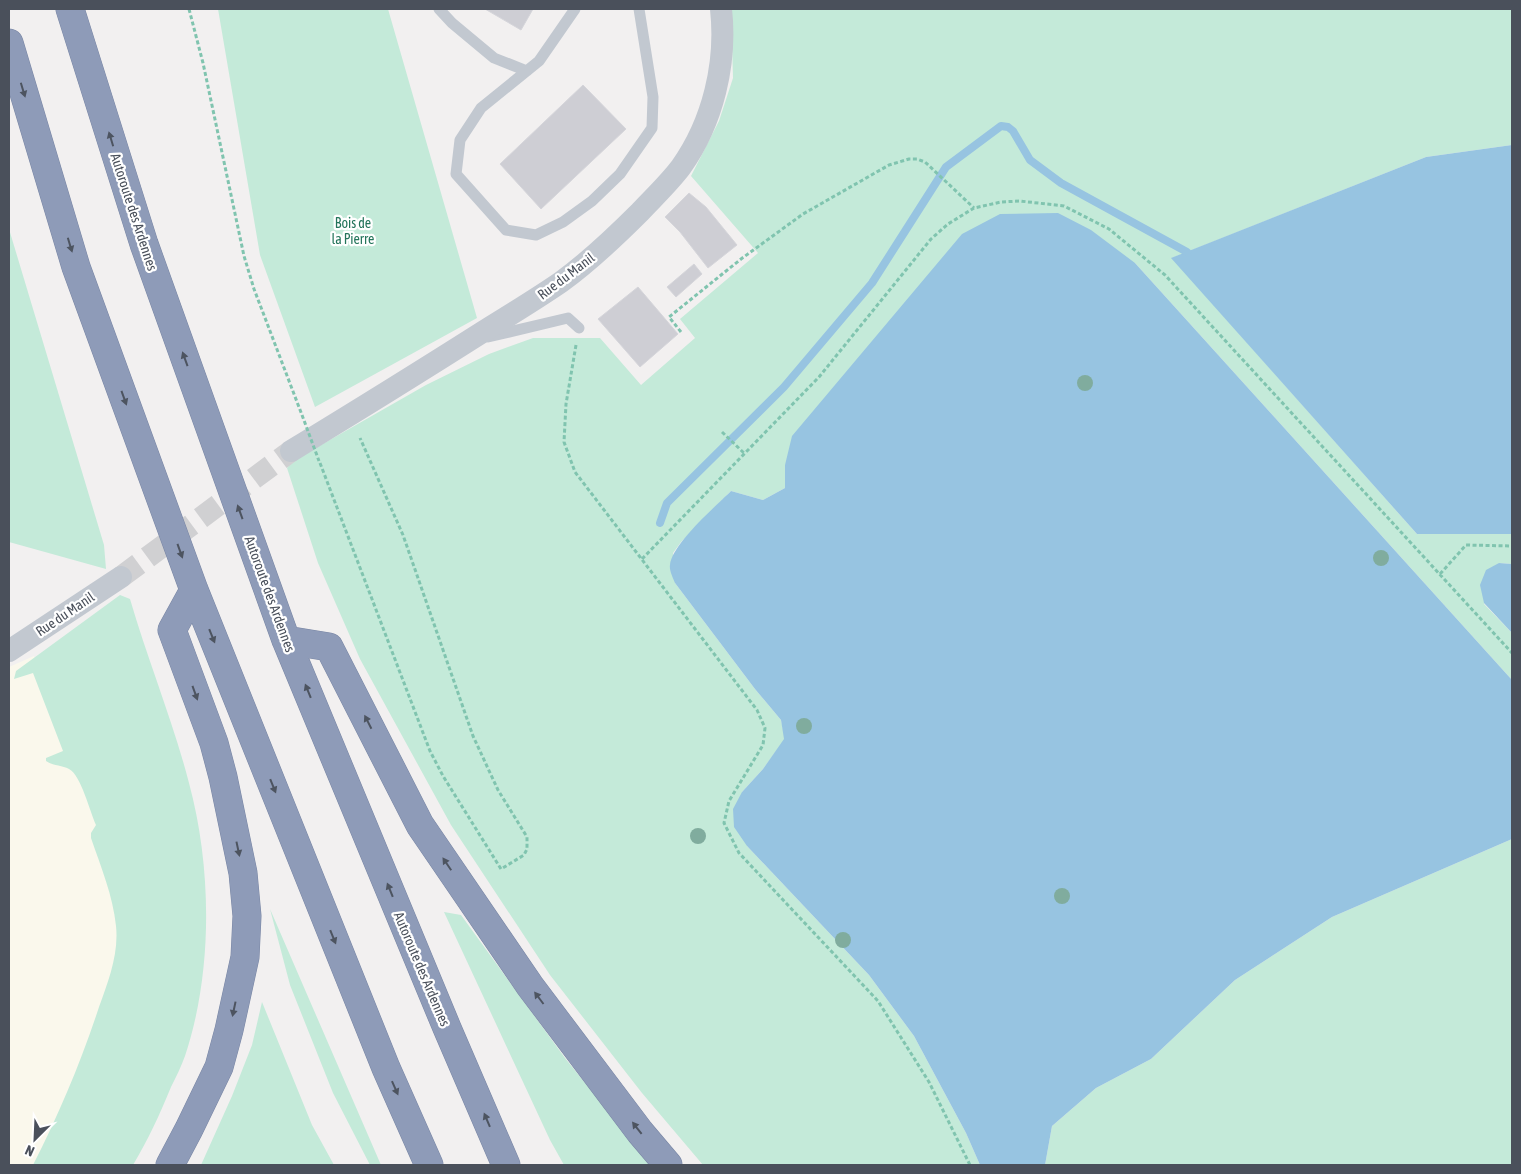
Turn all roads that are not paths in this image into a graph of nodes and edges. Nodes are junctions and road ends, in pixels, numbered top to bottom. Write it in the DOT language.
graph roads {
  1 [pos="70,9"];
  2 [pos="439,9"];
  3 [pos="575,9"];
  4 [pos="639,9"];
  5 [pos="721,9"];
  6 [pos="9,43"];
  7 [pos="527,71"];
  8 [pos="580,328"];
  9 [pos="469,341"];
  10 [pos="291,451"];
  11 [pos="121,577"];
  12 [pos="194,590"];
  13 [pos="286,640"];
  14 [pos="9,652"];
  15 [pos="170,1165"];
  16 [pos="430,1165"];
  17 [pos="506,1165"];
  18 [pos="668,1165"];
  13 -- 1 [label="highway, Autoroute des Ardennes, one-way"];
  2 -- 7 [label="lane"];
  3 -- 7 [label="lane"];
  4 -- 7 [label="lane"];
  5 -- 9 [label="street, Rue du Manil"];
  6 -- 12 [label="highway, one-way"];
  8 -- 9 [label="lane"];
  9 -- 10 [label="street, Rue du Manil"];
  11 -- 14 [label="street, Rue du Manil"];
  12 -- 15 [label="highway, one-way"];
  12 -- 16 [label="highway, one-way"];
  17 -- 13 [label="highway, Autoroute des Ardennes, one-way"];
  18 -- 13 [label="highway, one-way"];
}
